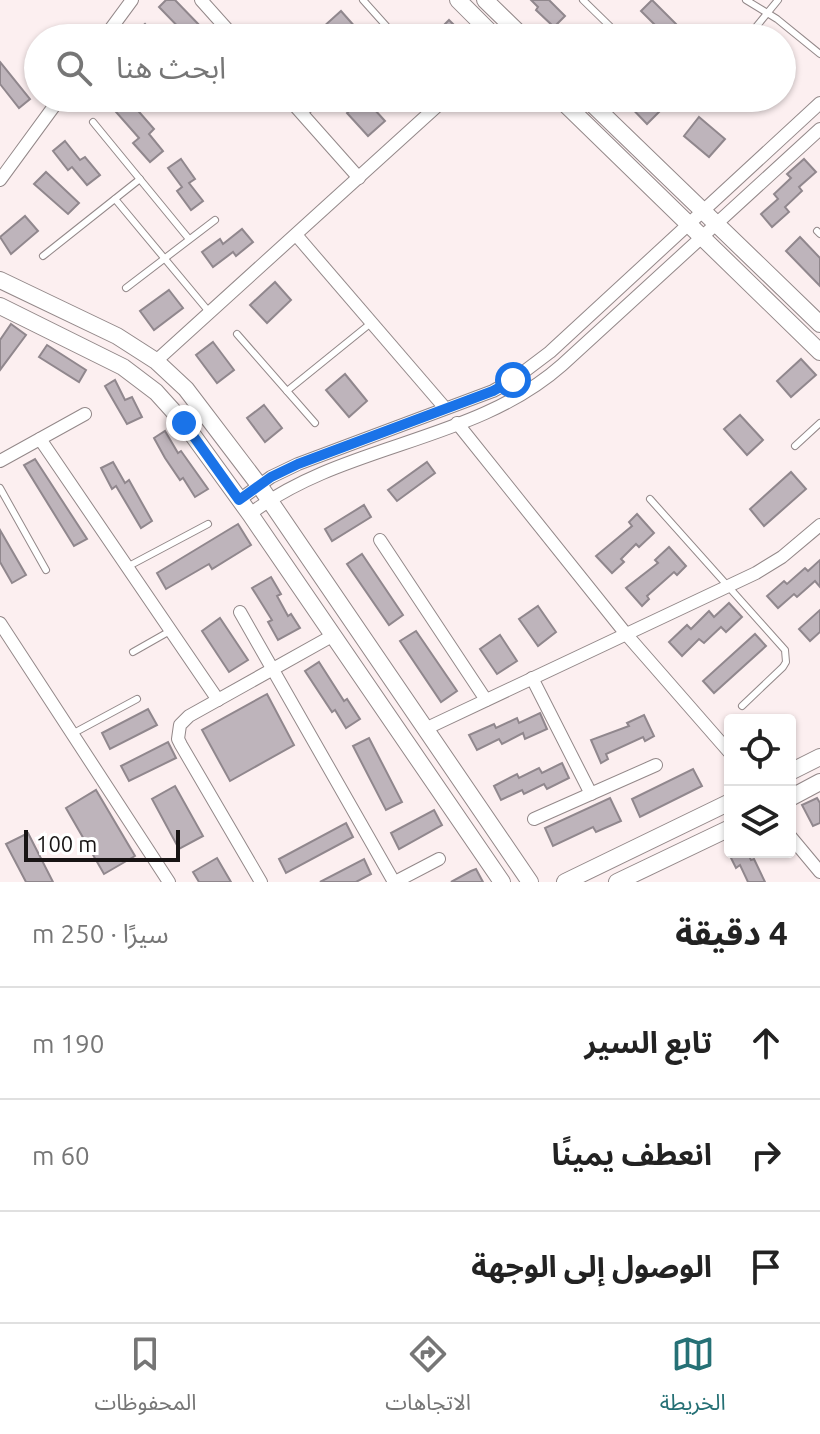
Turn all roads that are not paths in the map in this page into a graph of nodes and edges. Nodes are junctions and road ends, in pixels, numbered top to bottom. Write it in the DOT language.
graph roads {
  1 [pos="132,0"];
  2 [pos="201,0"];
  3 [pos="363,0"];
  4 [pos="458,0"];
  5 [pos="485,0"];
  6 [pos="583,0"];
  7 [pos="746,0"];
  8 [pos="778,0"];
  9 [pos="768,13"];
  10 [pos="114,24"];
  11 [pos="222,24"];
  12 [pos="384,24"];
  13 [pos="482,24"];
  14 [pos="510,24"];
  15 [pos="608,24"];
  16 [pos="759,24"];
  17 [pos="782,24"];
  18 [pos="796,35"];
  19 [pos="820,54"];
  20 [pos="820,103"];
  21 [pos="50,112"];
  22 [pos="305,112"];
  23 [pos="431,112"];
  24 [pos="574,112"];
  25 [pos="600,112"];
  26 [pos="302,114"];
  27 [pos="93,122"];
  28 [pos="820,129"];
  29 [pos="359,178"];
  30 [pos="140,179"];
  31 [pos="0,180"];
  32 [pos="115,199"];
  33 [pos="702,211"];
  34 [pos="215,220"];
  35 [pos="689,223"];
  36 [pos="715,223"];
  37 [pos="702,235"];
  38 [pos="297,236"];
  39 [pos="189,239"];
  40 [pos="43,256"];
  41 [pos="165,258"];
  42 [pos="0,280"];
  43 [pos="126,288"];
  44 [pos="0,306"];
  45 [pos="210,313"];
  46 [pos="372,323"];
  47 [pos="820,324"];
  48 [pos="237,334"];
  49 [pos="820,352"];
  50 [pos="156,361"];
  51 [pos="287,391"];
  52 [pos="445,408"];
  53 [pos="85,414"];
  54 [pos="315,423"];
  55 [pos="457,423"];
  56 [pos="820,423"];
  57 [pos="40,439"];
  58 [pos="795,446"];
  59 [pos="0,461"];
  60 [pos="259,485"];
  61 [pos="0,488"];
  62 [pos="650,499"];
  63 [pos="239,500"];
  64 [pos="269,500"];
  65 [pos="250,514"];
  66 [pos="208,524"];
  67 [pos="820,525"];
  68 [pos="380,540"];
  69 [pos="127,567"];
  70 [pos="46,570"];
  71 [pos="728,585"];
  72 [pos="240,612"];
  73 [pos="0,623"];
  74 [pos="170,631"];
  75 [pos="626,634"];
  76 [pos="332,636"];
  77 [pos="133,652"];
  78 [pos="273,669"];
  79 [pos="532,678"];
  80 [pos="137,699"];
  81 [pos="218,700"];
  82 [pos="486,700"];
  83 [pos="742,706"];
  84 [pos="425,729"];
  85 [pos="72,734"];
  86 [pos="724,746"];
  87 [pos="820,757"];
  88 [pos="656,765"];
  89 [pos="796,769"];
  90 [pos="820,782"];
  91 [pos="591,794"];
  92 [pos="796,795"];
  93 [pos="724,805"];
  94 [pos="534,819"];
  95 [pos="724,831"];
  96 [pos="796,843"];
  97 [pos="439,859"];
  98 [pos="820,872"];
  99 [pos="169,882"];
  100 [pos="261,882"];
  101 [pos="394,882"];
  102 [pos="502,882"];
  103 [pos="530,882"];
  104 [pos="565,882"];
  105 [pos="617,882"];
  1 -- 10 [label="street"];
  2 -- 11 [label="street"];
  3 -- 12 [label="lane"];
  4 -- 13 [label="main road"];
  5 -- 14 [label="main road"];
  6 -- 15 [label="lane"];
  7 -- 9 [label="lane"];
  8 -- 9 [label="lane"];
  9 -- 16 [label="lane"];
  9 -- 17 [label="lane"];
  18 -- 19 [label="lane"];
  20 -- 33 [label="street"];
  21 -- 31 [label="street"];
  22 -- 26 [label="lane"];
  23 -- 29 [label="street"];
  24 -- 35 [label="main road"];
  25 -- 33 [label="main road"];
  26 -- 29 [label="street"];
  27 -- 30 [label="lane"];
  28 -- 36 [label="street"];
  29 -- 38 [label="street"];
  30 -- 32 [label="lane"];
  30 -- 39 [label="lane"];
  32 -- 40 [label="lane"];
  32 -- 41 [label="lane"];
  33 -- 35 [label="street"];
  33 -- 36 [label="main road"];
  34 -- 39 [label="lane"];
  35 -- 37 [label="main road"];
  35 -- 52 [label="street"];
  36 -- 37 [label="street"];
  36 -- 47 [label="main road"];
  37 -- 49 [label="main road"];
  37 -- 55 [label="street"];
  38 -- 45 [label="street"];
  38 -- 46 [label="street"];
  39 -- 41 [label="lane"];
  41 -- 43 [label="lane"];
  41 -- 45 [label="lane"];
  42 -- 50 [label="main road"];
  44 -- 63 [label="main road"];
  45 -- 50 [label="street"];
  46 -- 51 [label="lane"];
  46 -- 52 [label="street"];
  48 -- 51 [label="lane"];
  50 -- 60 [label="main road"];
  51 -- 54 [label="lane"];
  52 -- 60 [label="street"];
  53 -- 57 [label="street"];
  55 -- 64 [label="street"];
  55 -- 75 [label="street"];
  56 -- 58 [label="lane"];
  57 -- 59 [label="street"];
  57 -- 69 [label="street"];
  60 -- 63 [label="street"];
  60 -- 64 [label="main road"];
  61 -- 70 [label="lane"];
  62 -- 71 [label="lane"];
  63 -- 65 [label="main road"];
  64 -- 65 [label="street"];
  64 -- 84 [label="main road"];
  65 -- 76 [label="main road"];
  66 -- 69 [label="lane"];
  67 -- 71 [label="street"];
  68 -- 82 [label="street"];
  69 -- 74 [label="street"];
  71 -- 75 [label="street"];
  71 -- 83 [label="lane"];
  72 -- 78 [label="street"];
  73 -- 85 [label="street"];
  74 -- 77 [label="lane"];
  74 -- 81 [label="street"];
  75 -- 79 [label="street"];
  75 -- 86 [label="street"];
  76 -- 78 [label="street"];
  76 -- 102 [label="main road"];
  78 -- 81 [label="street"];
  78 -- 101 [label="street"];
  79 -- 82 [label="street"];
  79 -- 91 [label="street"];
  80 -- 85 [label="lane"];
  81 -- 100 [label="street"];
  82 -- 84 [label="street"];
  84 -- 103 [label="main road"];
  85 -- 99 [label="street"];
  87 -- 89 [label="main road"];
  88 -- 91 [label="street"];
  90 -- 92 [label="main road"];
  91 -- 94 [label="street"];
  93 -- 104 [label="main road"];
  95 -- 105 [label="main road"];
  96 -- 98 [label="street"];
  97 -- 101 [label="street"];
}
